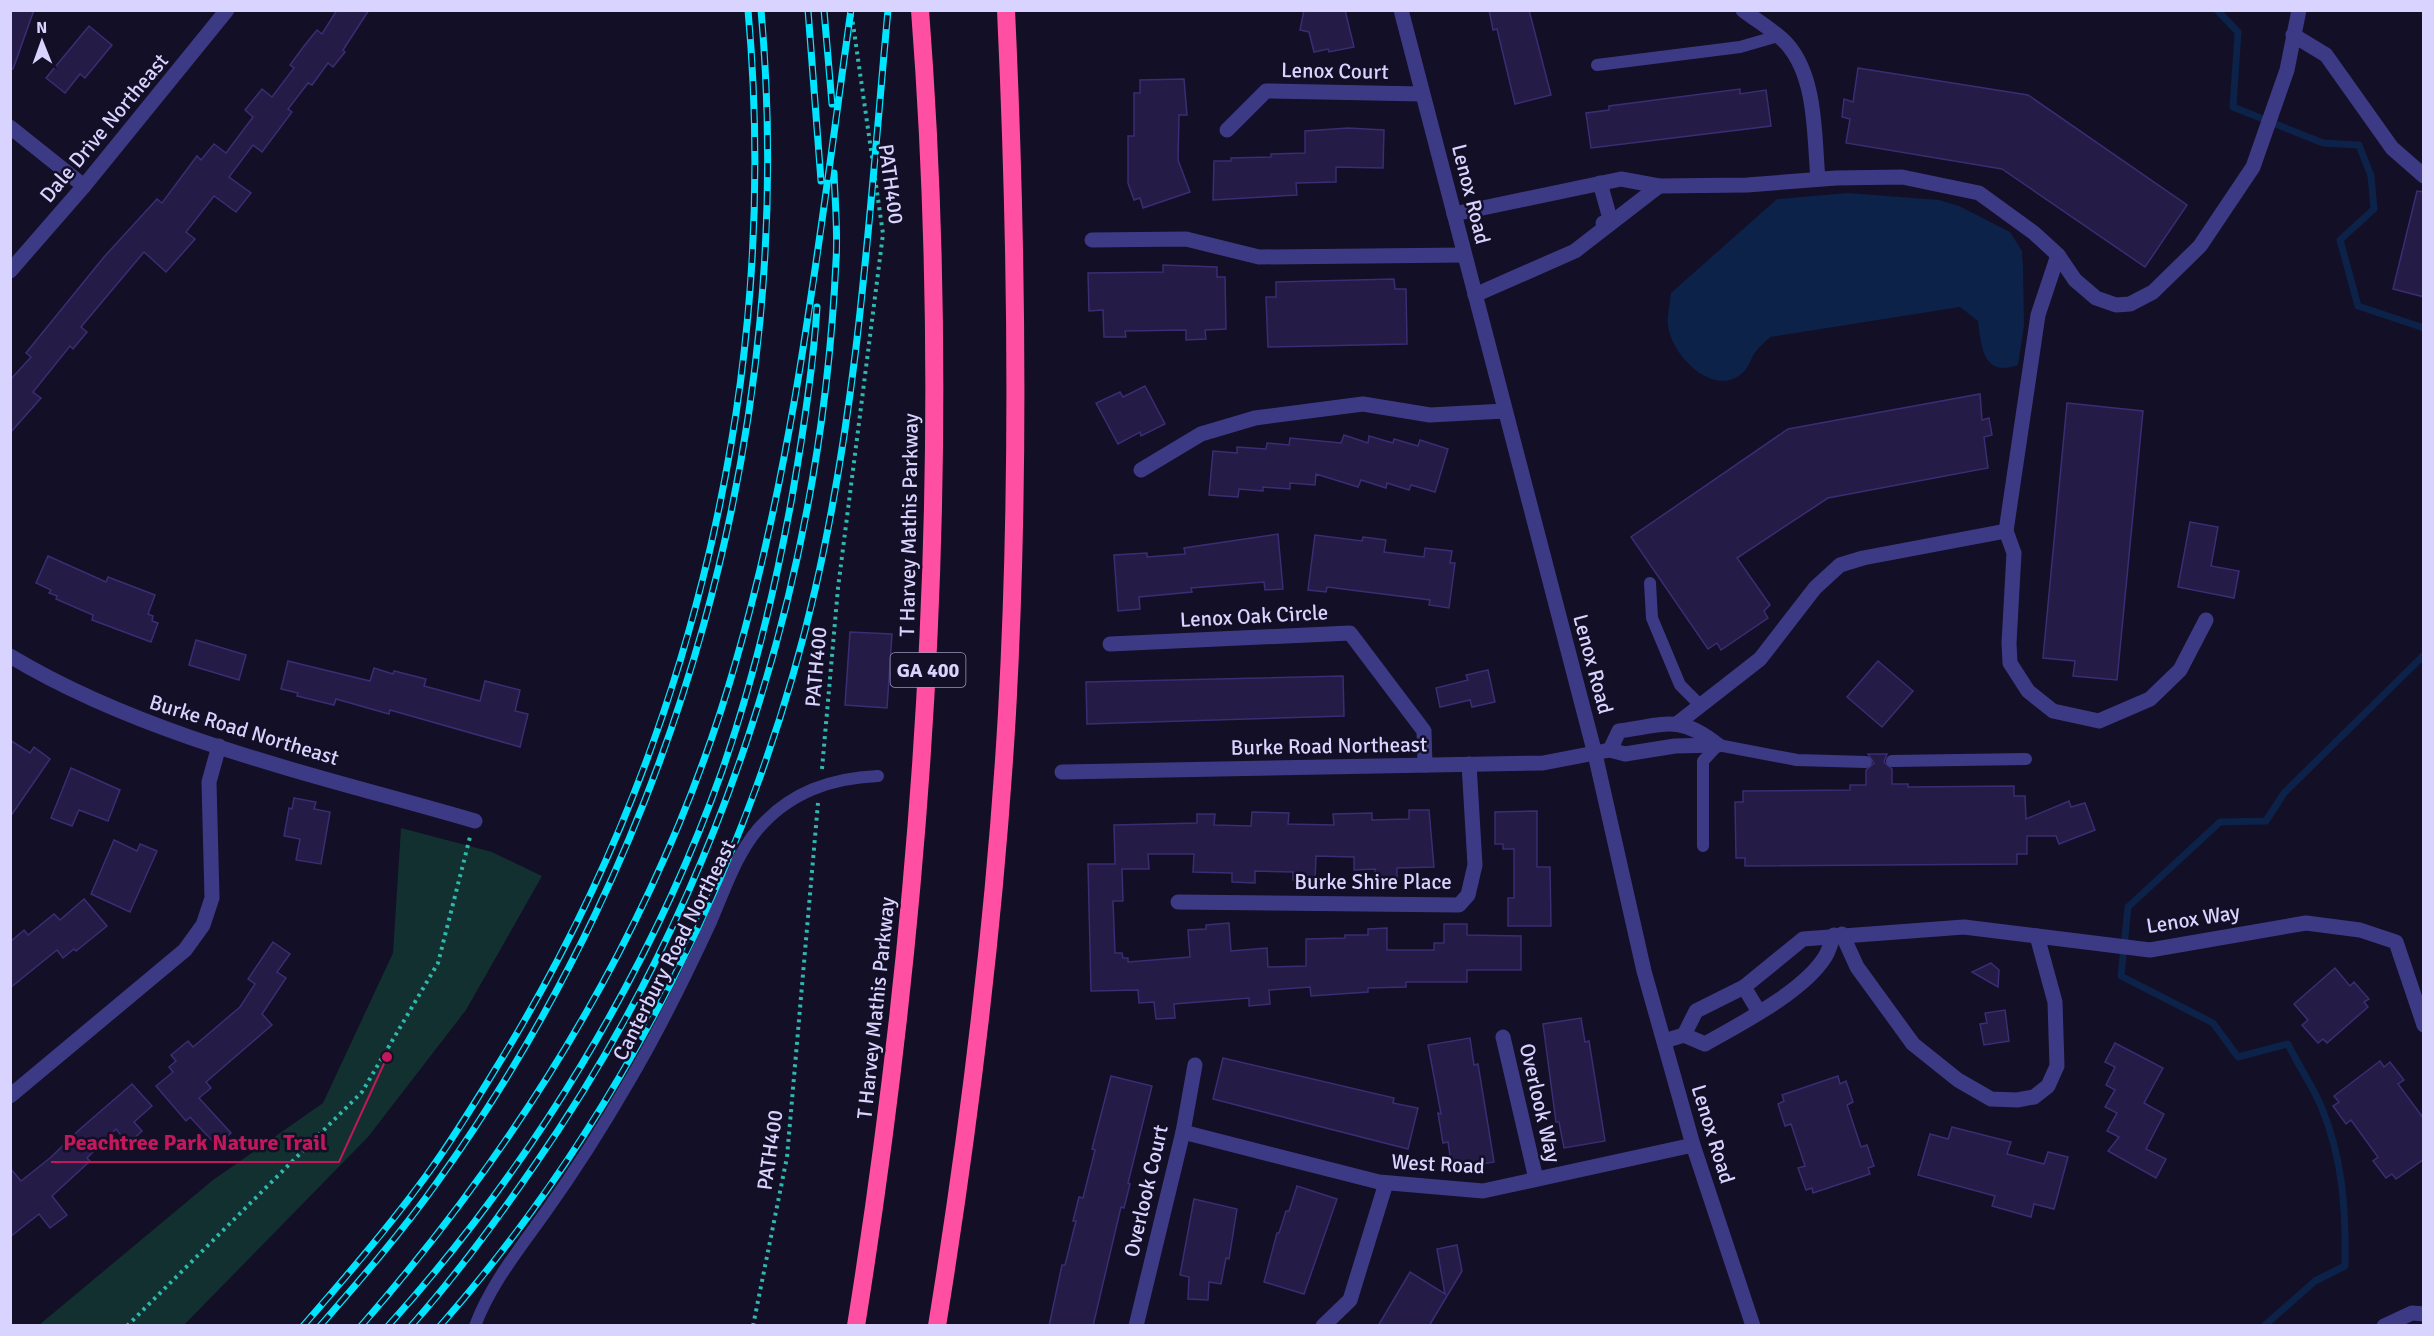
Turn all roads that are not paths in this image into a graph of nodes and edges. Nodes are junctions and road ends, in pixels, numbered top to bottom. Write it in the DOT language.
graph roads {
  1 [pos="227,10"];
  2 [pos="920,10"];
  3 [pos="1006,10"];
  4 [pos="1401,10"];
  5 [pos="1743,10"];
  6 [pos="2299,10"];
  7 [pos="2293,35"];
  8 [pos="1779,36"];
  9 [pos="1597,65"];
  10 [pos="1422,94"];
  11 [pos="10,127"];
  12 [pos="1227,130"];
  13 [pos="2424,176"];
  14 [pos="1818,179"];
  15 [pos="1600,183"];
  16 [pos="84,186"];
  17 [pos="1659,186"];
  18 [pos="1454,214"];
  19 [pos="1611,222"];
  20 [pos="1092,240"];
  21 [pos="1464,255"];
  22 [pos="2058,255"];
  23 [pos="10,271"];
  24 [pos="1475,295"];
  25 [pos="1505,411"];
  26 [pos="1142,470"];
  27 [pos="2006,531"];
  28 [pos="1650,583"];
  29 [pos="2206,620"];
  30 [pos="1110,644"];
  31 [pos="10,656"];
  32 [pos="1700,705"];
  33 [pos="1678,723"];
  34 [pos="1654,726"];
  35 [pos="1718,745"];
  36 [pos="219,746"];
  37 [pos="1659,749"];
  38 [pos="1603,752"];
  39 [pos="2026,759"];
  40 [pos="1892,761"];
  41 [pos="1866,762"];
  42 [pos="1469,764"];
  43 [pos="1425,765"];
  44 [pos="1062,772"];
  45 [pos="878,776"];
  46 [pos="475,821"];
  47 [pos="1703,846"];
  48 [pos="1178,902"];
  49 [pos="1838,935"];
  50 [pos="2037,936"];
  51 [pos="1744,987"];
  52 [pos="1759,1012"];
  53 [pos="2424,1025"];
  54 [pos="1684,1035"];
  55 [pos="1503,1037"];
  56 [pos="1664,1041"];
  57 [pos="1195,1065"];
  58 [pos="10,1096"];
  59 [pos="1183,1132"];
  60 [pos="1693,1145"];
  61 [pos="1536,1179"];
  62 [pos="1386,1183"];
  63 [pos="2424,1314"];
  64 [pos="475,1326"];
  65 [pos="856,1326"];
  66 [pos="937,1326"];
  67 [pos="1136,1326"];
  68 [pos="1323,1326"];
  69 [pos="1753,1326"];
  70 [pos="2384,1326"];
  1 -- 16 [label="street, Dale Drive Northeast"];
  2 -- 65 [label="highway, T Harvey Mathis Parkway / GA 400"];
  3 -- 66 [label="highway"];
  4 -- 10 [label="street, Lenox Road"];
  5 -- 8 [label="street"];
  6 -- 7 [label="street"];
  7 -- 13 [label="street"];
  7 -- 22 [label="street"];
  8 -- 9 [label="lane"];
  8 -- 14 [label="street"];
  10 -- 12 [label="street, Lenox Court"];
  10 -- 18 [label="street, Lenox Road"];
  11 -- 16 [label="street"];
  14 -- 17 [label="street"];
  14 -- 22 [label="street"];
  15 -- 17 [label="street"];
  15 -- 18 [label="street"];
  15 -- 19 [label="street"];
  16 -- 23 [label="street, Dale Drive Northeast"];
  17 -- 19 [label="street"];
  18 -- 21 [label="street, Lenox Road"];
  19 -- 24 [label="street"];
  20 -- 21 [label="street"];
  21 -- 24 [label="street, Lenox Road"];
  22 -- 27 [label="street"];
  24 -- 25 [label="street, Lenox Road"];
  25 -- 26 [label="street"];
  25 -- 38 [label="street, Lenox Road"];
  27 -- 29 [label="street"];
  27 -- 32 [label="street"];
  28 -- 32 [label="lane"];
  30 -- 43 [label="street, Lenox Oak Circle"];
  31 -- 36 [label="street, Burke Road Northeast"];
  32 -- 33 [label="street"];
  33 -- 34 [label="street"];
  33 -- 35 [label="street"];
  34 -- 37 [label="street"];
  34 -- 38 [label="street"];
  35 -- 37 [label="street, Burke Road Northeast"];
  35 -- 41 [label="lane"];
  35 -- 47 [label="lane"];
  36 -- 46 [label="street, Burke Road Northeast"];
  36 -- 58 [label="street"];
  37 -- 38 [label="street, Burke Road Northeast"];
  38 -- 42 [label="street, Burke Road Northeast"];
  38 -- 56 [label="street, Lenox Road"];
  39 -- 40 [label="lane"];
  42 -- 43 [label="street, Burke Road Northeast"];
  42 -- 48 [label="street, Burke Shire Place"];
  43 -- 44 [label="street, Burke Road Northeast"];
  45 -- 64 [label="lane, Canterbury Road Northeast"];
  49 -- 50 [label="street, Lenox Way"];
  49 -- 50 [label="street"];
  49 -- 51 [label="street, Lenox Way"];
  49 -- 52 [label="street"];
  50 -- 53 [label="street, Lenox Way"];
  51 -- 52 [label="street"];
  51 -- 54 [label="street, Lenox Way"];
  52 -- 54 [label="street"];
  54 -- 56 [label="street"];
  55 -- 61 [label="street, Overlook Way"];
  56 -- 60 [label="street, Lenox Road"];
  57 -- 59 [label="street, Overlook Court"];
  59 -- 62 [label="street, West Road"];
  59 -- 67 [label="street, Overlook Court"];
  60 -- 61 [label="street, West Road"];
  60 -- 69 [label="street, Lenox Road"];
  61 -- 62 [label="street, West Road"];
  62 -- 68 [label="street"];
  63 -- 70 [label="street"];
}
